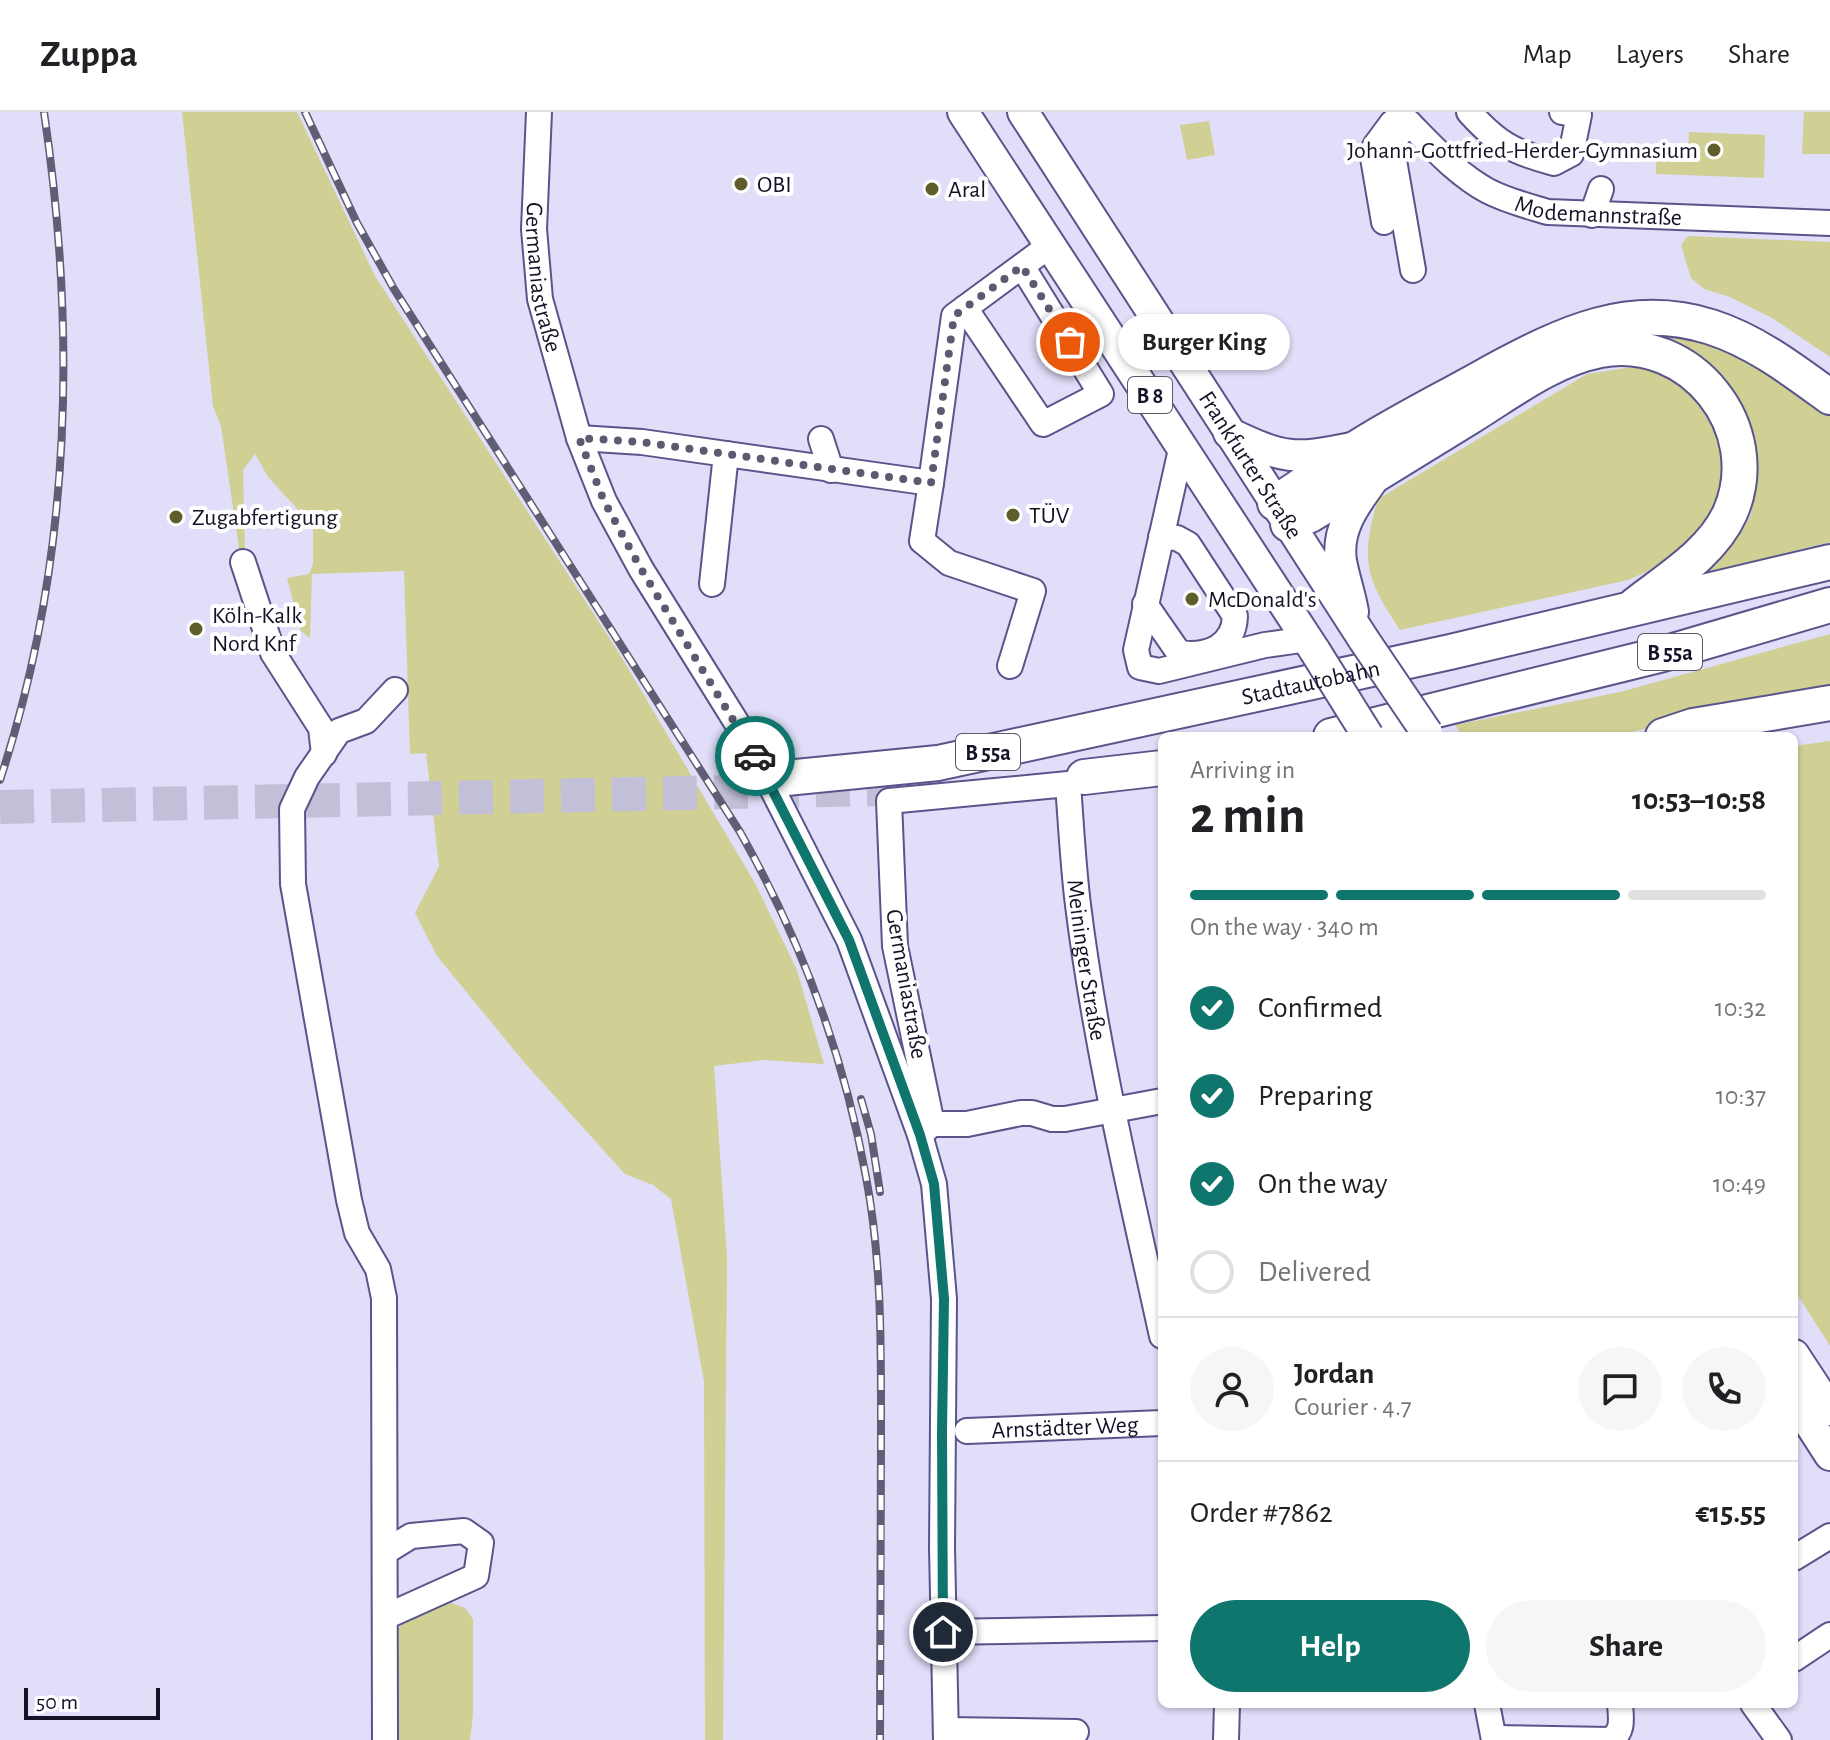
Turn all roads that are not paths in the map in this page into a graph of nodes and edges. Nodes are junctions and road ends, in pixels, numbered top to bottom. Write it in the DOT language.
graph roads {
  1 [pos="539,112"];
  2 [pos="963,112"];
  3 [pos="1023,112"];
  4 [pos="1469,112"];
  5 [pos="1562,112"];
  6 [pos="1402,116"];
  7 [pos="1601,189"];
  8 [pos="1592,215"];
  9 [pos="1384,222"];
  10 [pos="1830,223"];
  11 [pos="1049,246"];
  12 [pos="1022,266"];
  13 [pos="1413,270"];
  14 [pos="965,308"];
  15 [pos="1830,397"];
  16 [pos="1229,433"];
  17 [pos="579,438"];
  18 [pos="821,439"];
  19 [pos="1182,445"];
  20 [pos="726,454"];
  21 [pos="1368,460"];
  22 [pos="831,470"];
  23 [pos="931,483"];
  24 [pos="1222,505"];
  25 [pos="1274,517"];
  26 [pos="1161,537"];
  27 [pos="243,562"];
  28 [pos="1830,562"];
  29 [pos="1259,564"];
  30 [pos="1320,575"];
  31 [pos="712,584"];
  32 [pos="1281,598"];
  33 [pos="1145,604"];
  34 [pos="1830,605"];
  35 [pos="1627,612"];
  36 [pos="1360,635"];
  37 [pos="1312,645"];
  38 [pos="1010,666"];
  39 [pos="395,690"];
  40 [pos="1830,703"];
  41 [pos="1830,722"];
  42 [pos="1347,732"];
  43 [pos="1366,732"];
  44 [pos="1427,732"];
  45 [pos="1675,732"];
  46 [pos="1779,732"];
  47 [pos="324,754"];
  48 [pos="1158,768"];
  49 [pos="1084,777"];
  50 [pos="786,778"];
  51 [pos="891,827"];
  52 [pos="1158,1102"];
  53 [pos="1114,1110"];
  54 [pos="926,1130"];
  55 [pos="1158,1317"];
  56 [pos="1798,1361"];
  57 [pos="1798,1405"];
  58 [pos="1830,1410"];
  59 [pos="1158,1423"];
  60 [pos="967,1431"];
  61 [pos="1830,1455"];
  62 [pos="1830,1536"];
  63 [pos="385,1552"];
  64 [pos="1798,1556"];
  65 [pos="385,1617"];
  66 [pos="1158,1628"];
  67 [pos="943,1632"];
  68 [pos="1830,1635"];
  69 [pos="1798,1656"];
  70 [pos="1227,1708"];
  71 [pos="1488,1708"];
  72 [pos="1756,1708"];
  73 [pos="1621,1716"];
  74 [pos="1076,1732"];
  75 [pos="946,1735"];
  76 [pos="1494,1739"];
  77 [pos="385,1740"];
  78 [pos="1226,1740"];
  79 [pos="1779,1740"];
  1 -- 17 [label="street, Germaniastraße"];
  2 -- 11 [label="main road, Frankfurter Straße / B 8"];
  3 -- 16 [label="main road, Frankfurter Straße / B 8"];
  4 -- 5 [label="street"];
  6 -- 8 [label="street, Modemannstraße"];
  6 -- 9 [label="street"];
  6 -- 13 [label="street"];
  7 -- 8 [label="street"];
  8 -- 10 [label="street, Modemannstraße"];
  11 -- 12 [label="street"];
  11 -- 19 [label="main road, Frankfurter Straße / B 8"];
  12 -- 14 [label="street"];
  12 -- 14 [label="street"];
  14 -- 23 [label="street"];
  15 -- 21 [label="highway"];
  16 -- 21 [label="main road"];
  16 -- 25 [label="main road, Frankfurter Straße / B 8"];
  17 -- 20 [label="street"];
  17 -- 54 [label="street, Germaniastraße"];
  18 -- 22 [label="street"];
  19 -- 24 [label="main road, Frankfurter Straße / B 8"];
  19 -- 26 [label="street"];
  20 -- 22 [label="street"];
  20 -- 31 [label="street"];
  21 -- 25 [label="highway"];
  21 -- 35 [label="highway"];
  21 -- 36 [label="main road"];
  22 -- 23 [label="street"];
  23 -- 38 [label="street"];
  24 -- 25 [label="main road"];
  24 -- 29 [label="main road, Frankfurter Straße / B 8"];
  25 -- 29 [label="main road"];
  25 -- 30 [label="main road, Frankfurter Straße / B 8"];
  26 -- 33 [label="street"];
  26 -- 33 [label="street"];
  27 -- 47 [label="street"];
  28 -- 35 [label="highway, Stadtautobahn / B 55a"];
  29 -- 32 [label="main road, Frankfurter Straße / B 8"];
  30 -- 32 [label="main road"];
  30 -- 36 [label="main road, Frankfurter Straße / B 8"];
  32 -- 37 [label="main road, Frankfurter Straße / B 8"];
  33 -- 37 [label="street"];
  34 -- 42 [label="highway, B 55a"];
  35 -- 50 [label="highway, Stadtautobahn / B 55a"];
  36 -- 44 [label="main road, Frankfurter Straße / B 8, bridge"];
  37 -- 43 [label="main road, Frankfurter Straße / B 8, bridge"];
  39 -- 47 [label="street"];
  40 -- 45 [label="highway"];
  41 -- 46 [label="highway"];
  47 -- 63 [label="street"];
  48 -- 49 [label="highway"];
  51 -- 53 [label="street, Meininger Straße"];
  51 -- 54 [label="street, Germaniastraße"];
  52 -- 53 [label="street"];
  53 -- 54 [label="street"];
  53 -- 55 [label="street, Meininger Straße"];
  54 -- 67 [label="street, Germaniastraße"];
  56 -- 58 [label="main road"];
  57 -- 61 [label="main road"];
  59 -- 60 [label="street, Arnstädter Weg"];
  62 -- 64 [label="street"];
  63 -- 65 [label="street"];
  63 -- 65 [label="street"];
  65 -- 77 [label="street"];
  66 -- 67 [label="street"];
  67 -- 75 [label="street, Germaniastraße"];
  68 -- 69 [label="street"];
  70 -- 78 [label="street"];
  71 -- 76 [label="street"];
  72 -- 79 [label="street"];
  73 -- 76 [label="street"];
  74 -- 75 [label="street"];
}
